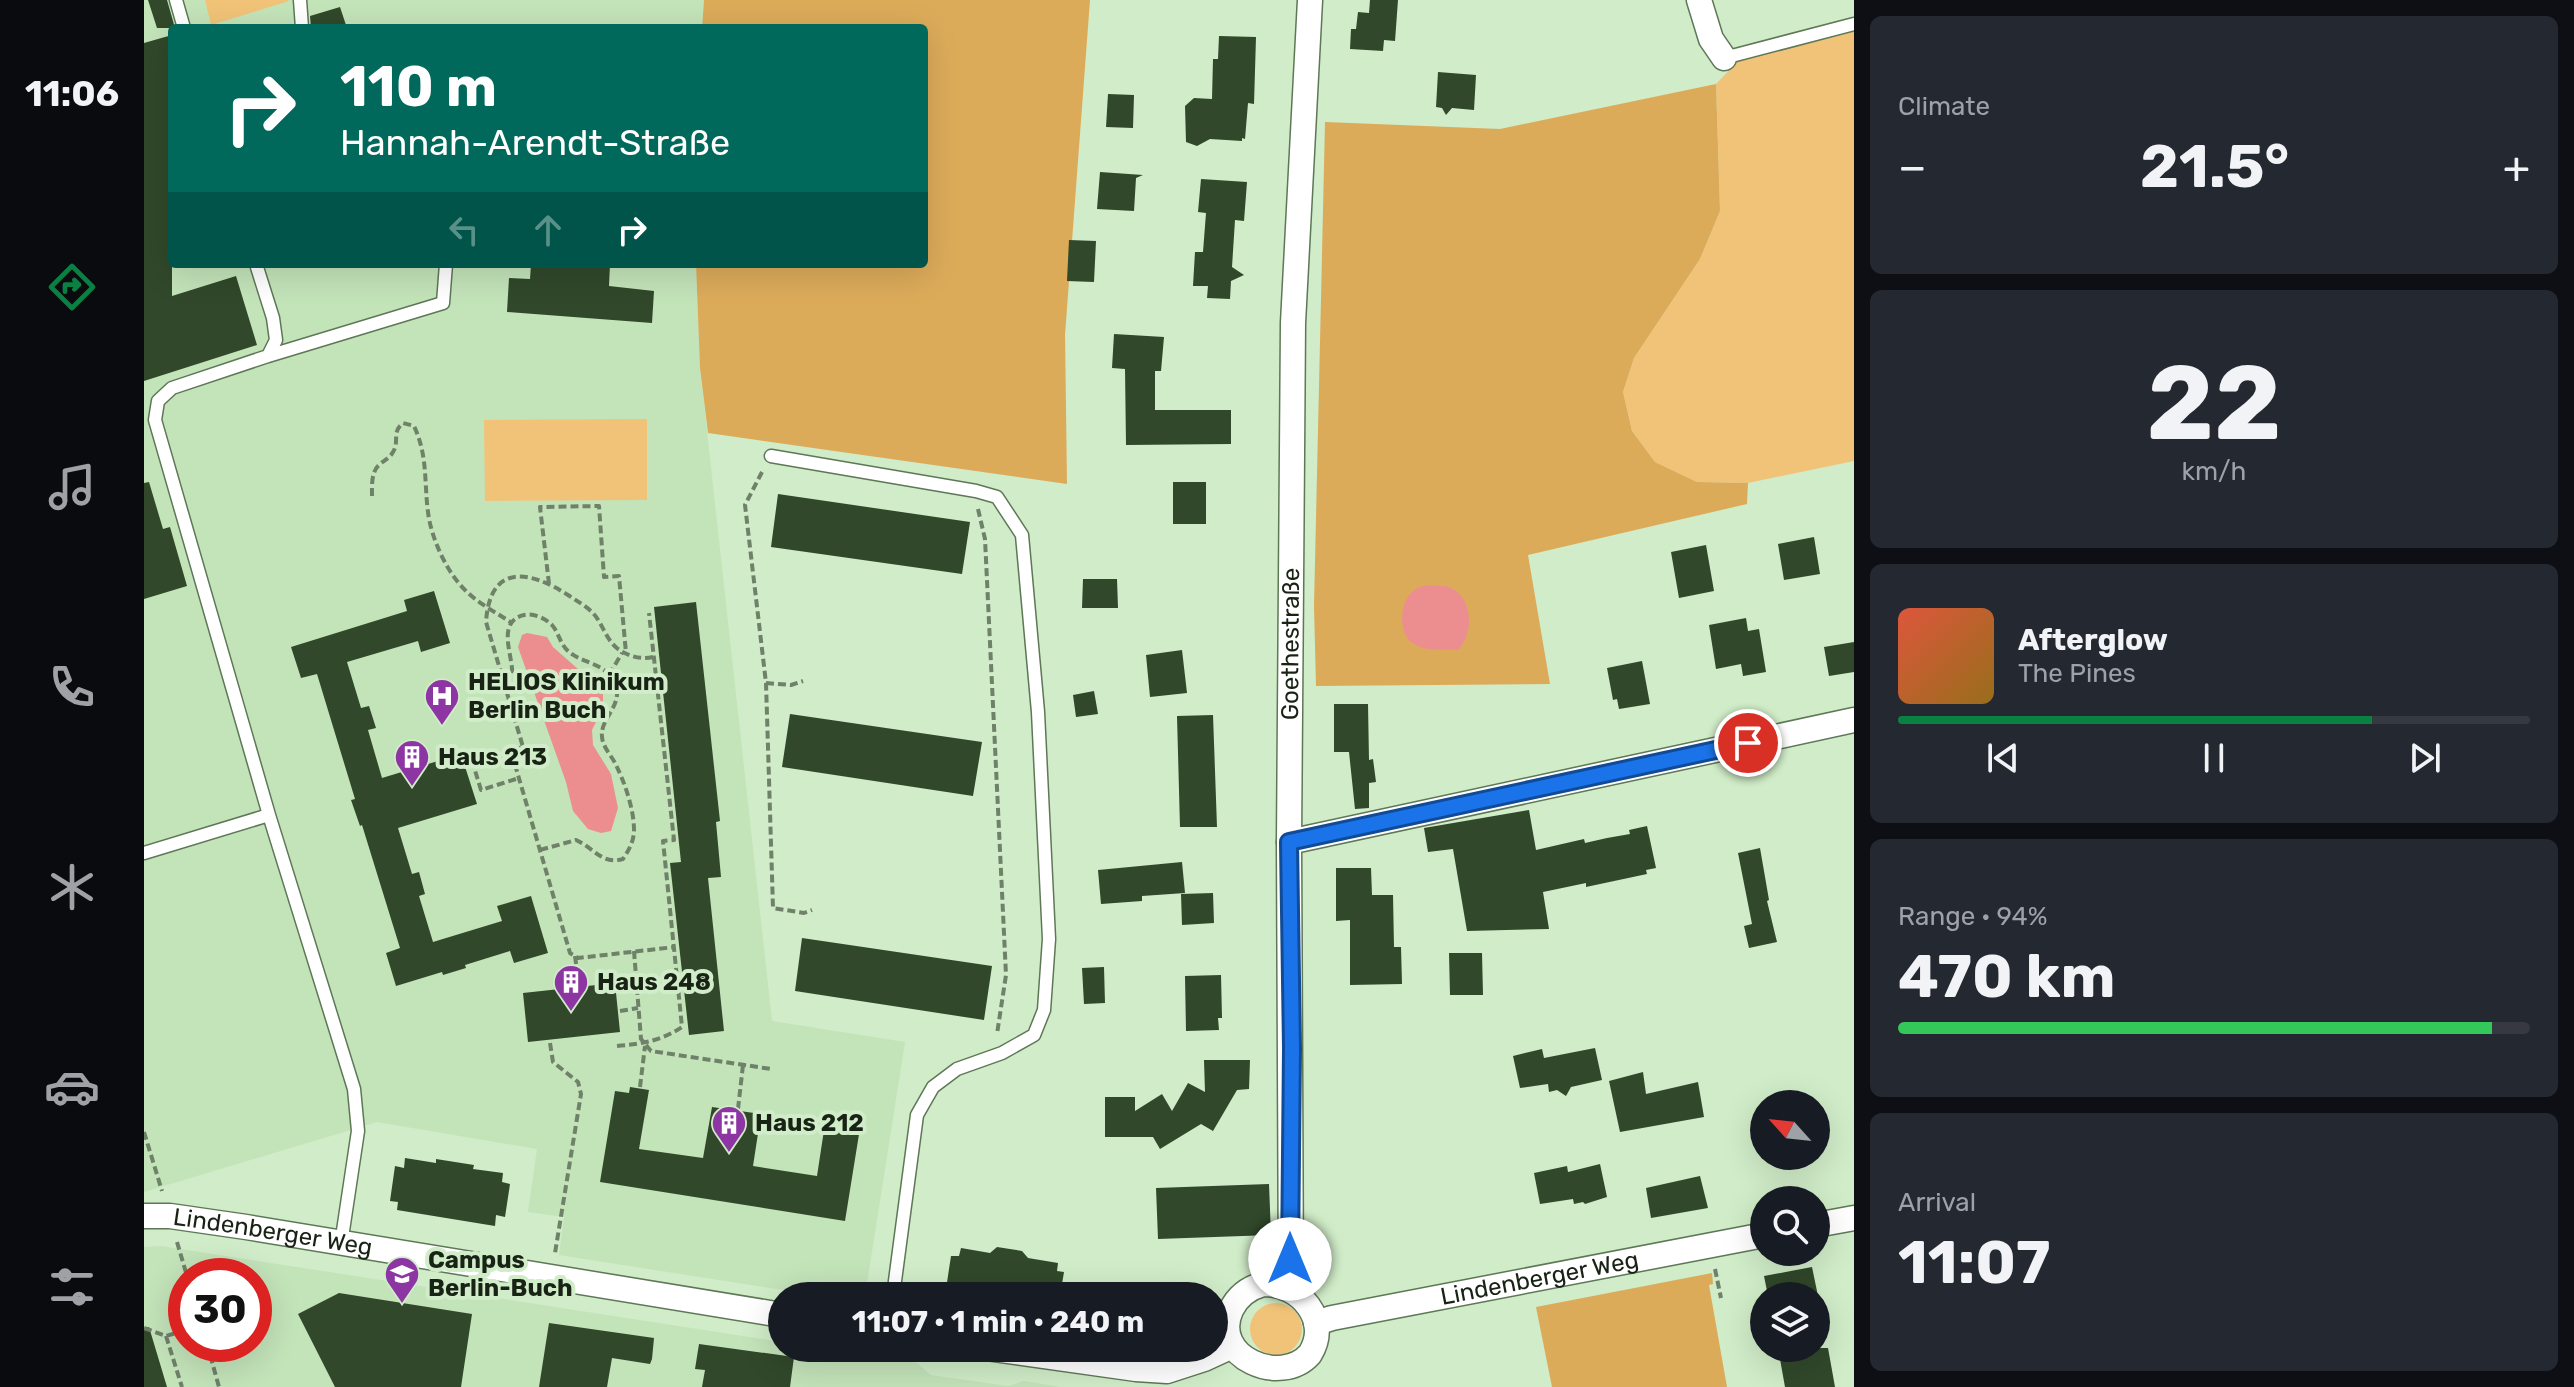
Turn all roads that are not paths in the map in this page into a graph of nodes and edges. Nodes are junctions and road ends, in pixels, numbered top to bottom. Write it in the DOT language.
graph roads {
  1 [pos="176,0"];
  2 [pos="300,0"];
  3 [pos="1310,0"];
  4 [pos="1699,0"];
  5 [pos="183,24"];
  6 [pos="302,24"];
  7 [pos="1854,24"];
  8 [pos="1724,58"];
  9 [pos="257,268"];
  10 [pos="446,268"];
  11 [pos="268,356"];
  12 [pos="771,456"];
  13 [pos="1854,720"];
  14 [pos="269,815"];
  15 [pos="1289,842"];
  16 [pos="144,853"];
  17 [pos="144,1216"];
  18 [pos="1854,1218"];
  19 [pos="1830,1222"];
  20 [pos="1750,1238"];
  21 [pos="341,1244"];
  22 [pos="895,1282"];
  23 [pos="1291,1288"];
  24 [pos="768,1313"];
  25 [pos="1316,1323"];
  26 [pos="1230,1347"];
  27 [pos="1086,1362"];
  28 [pos="1195,1362"];
  29 [pos="1299,1375"];
  1 -- 5 [label="lane"];
  2 -- 6 [label="lane"];
  3 -- 15 [label="street, Goethestraße"];
  4 -- 8 [label="street"];
  7 -- 8 [label="lane"];
  9 -- 11 [label="lane"];
  10 -- 11 [label="lane"];
  11 -- 14 [label="lane"];
  12 -- 22 [label="lane"];
  13 -- 15 [label="street"];
  14 -- 16 [label="lane"];
  14 -- 21 [label="lane"];
  15 -- 23 [label="street, Goethestraße"];
  17 -- 21 [label="street, Lindenberger Weg"];
  18 -- 19 [label="street"];
  20 -- 25 [label="street, Lindenberger Weg"];
  21 -- 24 [label="street, Lindenberger Weg"];
  23 -- 25 [label="street"];
  23 -- 26 [label="street"];
  25 -- 29 [label="street"];
  26 -- 29 [label="street"];
  27 -- 28 [label="street"];
}
